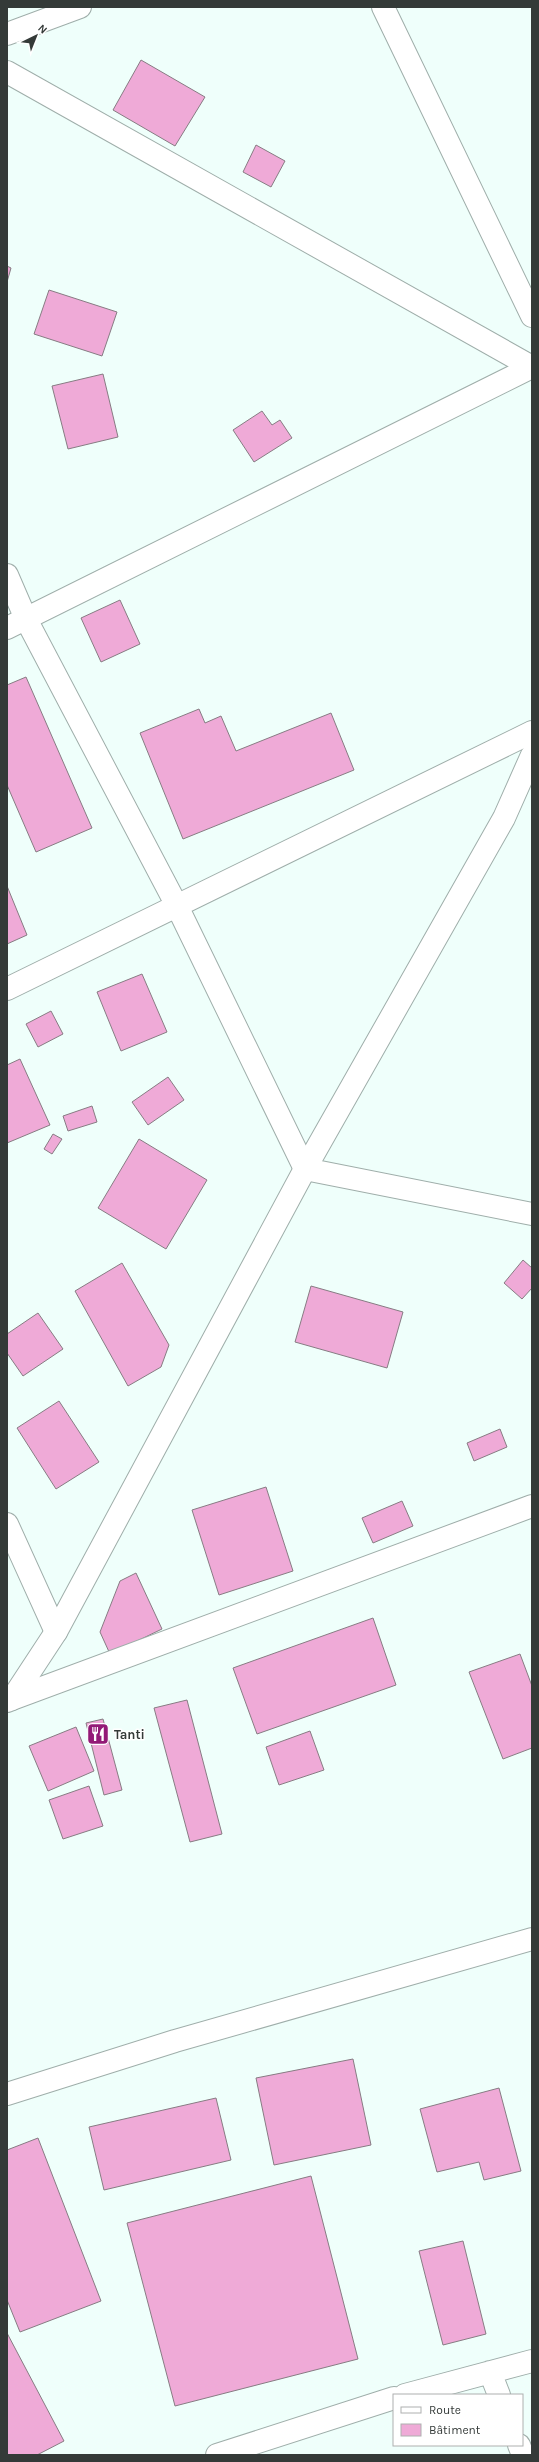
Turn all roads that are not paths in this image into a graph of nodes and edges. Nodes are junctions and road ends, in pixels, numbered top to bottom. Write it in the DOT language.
graph roads {
  1 [pos="80,7"];
  2 [pos="383,7"];
  3 [pos="7,34"];
  4 [pos="7,72"];
  5 [pos="532,316"];
  6 [pos="532,367"];
  7 [pos="7,575"];
  8 [pos="16,623"];
  9 [pos="532,732"];
  10 [pos="532,755"];
  11 [pos="177,906"];
  12 [pos="7,989"];
  13 [pos="305,1169"];
  14 [pos="532,1214"];
  15 [pos="532,1506"];
  16 [pos="7,1524"];
  17 [pos="56,1632"];
  18 [pos="10,1700"];
  19 [pos="532,1939"];
  20 [pos="7,2094"];
  21 [pos="532,2361"];
  22 [pos="490,2372"];
  23 [pos="409,2394"];
  24 [pos="499,2394"];
  25 [pos="393,2398"];
  26 [pos="217,2455"];
  1 -- 3 [label="street"];
  2 -- 5 [label="street"];
  4 -- 6 [label="street"];
  6 -- 8 [label="street"];
  7 -- 8 [label="street"];
  8 -- 11 [label="street"];
  9 -- 11 [label="street"];
  10 -- 13 [label="street"];
  11 -- 12 [label="street"];
  11 -- 13 [label="street"];
  13 -- 14 [label="street"];
  13 -- 17 [label="street"];
  15 -- 18 [label="street"];
  16 -- 17 [label="street"];
  17 -- 18 [label="street"];
  19 -- 20 [label="street"];
  21 -- 22 [label="street"];
  22 -- 23 [label="street"];
  22 -- 24 [label="street"];
  25 -- 26 [label="street"];
}
